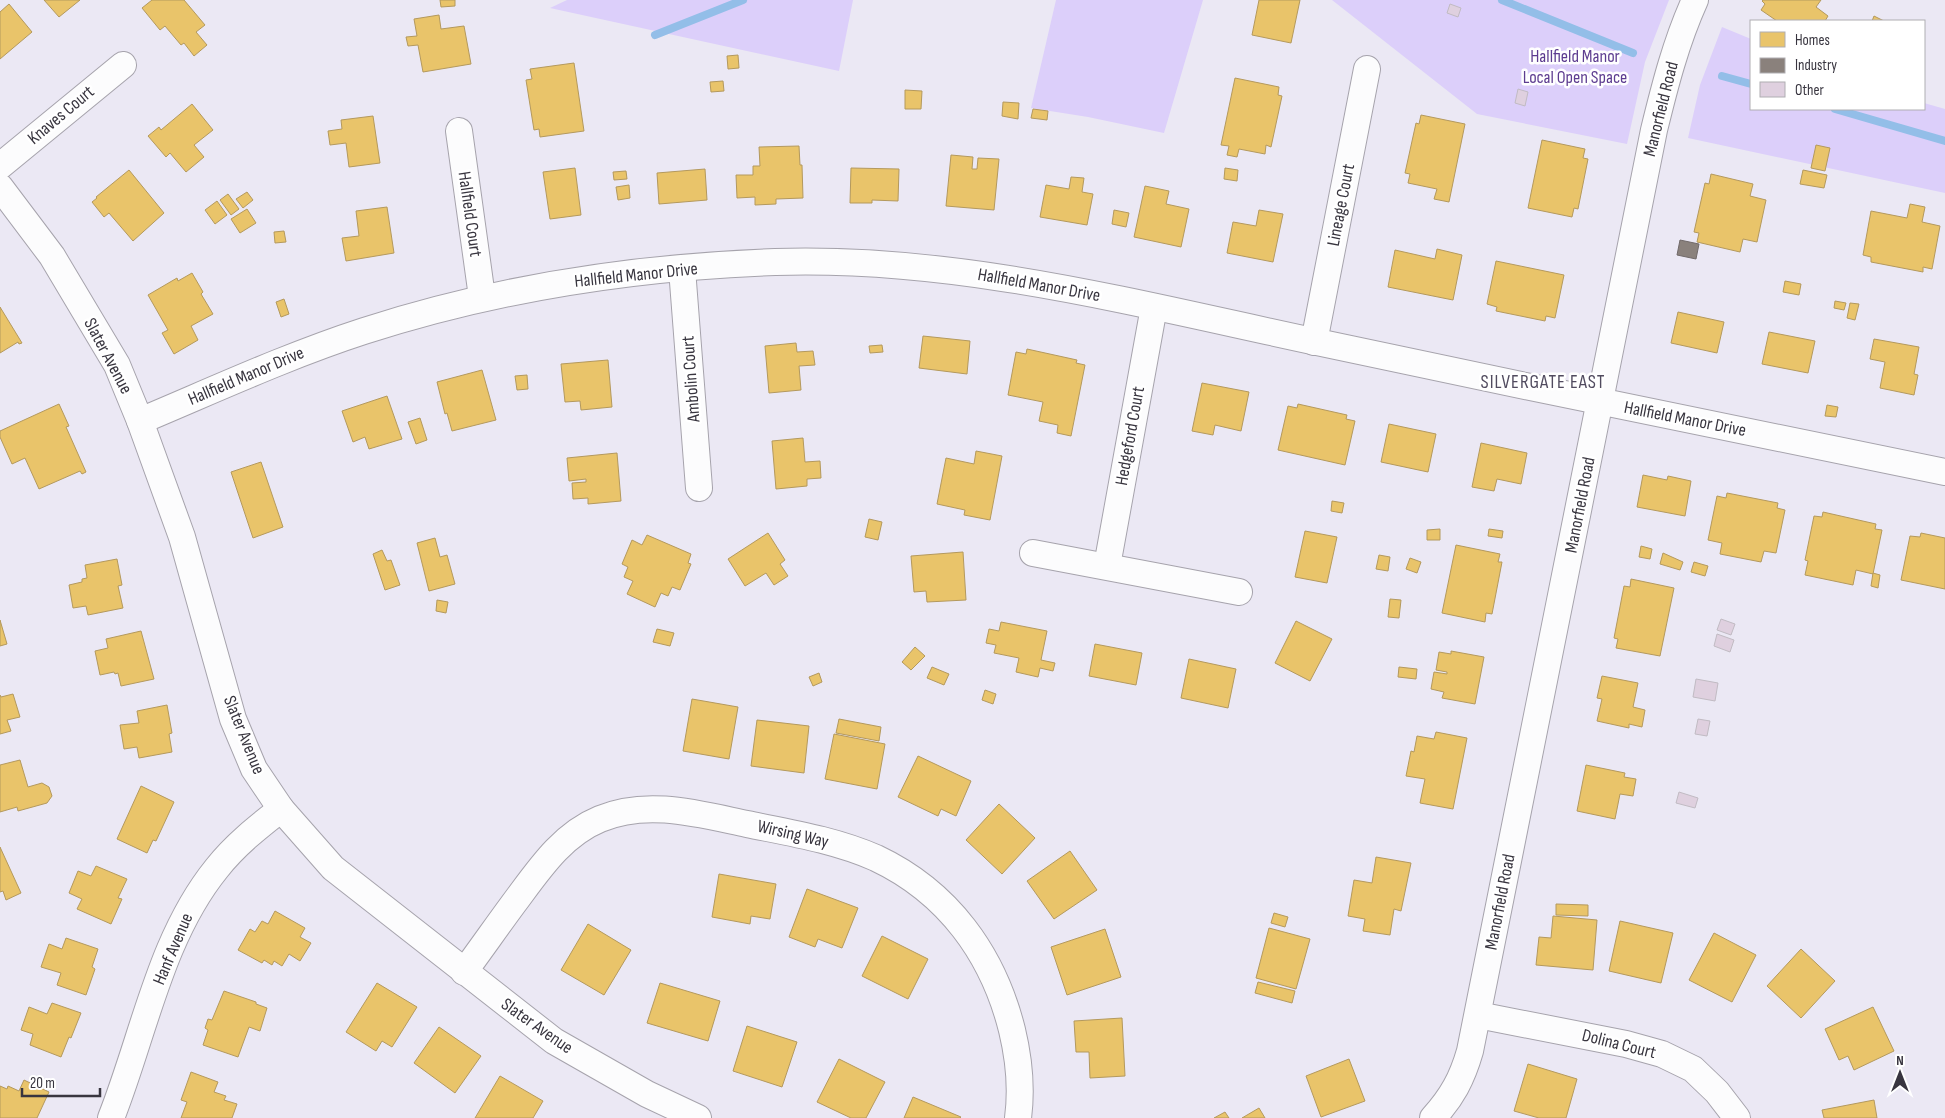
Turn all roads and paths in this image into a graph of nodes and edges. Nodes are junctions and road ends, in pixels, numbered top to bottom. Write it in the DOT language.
graph roads {
  1 [pos="1695,0"];
  2 [pos="122,64"];
  3 [pos="1368,69"];
  4 [pos="458,131"];
  5 [pos="0,166"];
  6 [pos="0,187"];
  7 [pos="682,269"];
  8 [pos="482,298"];
  9 [pos="1154,307"];
  10 [pos="1314,342"];
  11 [pos="1601,402"];
  12 [pos="140,421"];
  13 [pos="1945,472"];
  14 [pos="699,488"];
  15 [pos="1033,552"];
  16 [pos="1107,566"];
  17 [pos="1239,592"];
  18 [pos="281,809"];
  19 [pos="464,972"];
  20 [pos="1478,1014"];
  21 [pos="111,1118"];
  22 [pos="698,1118"];
  23 [pos="1018,1118"];
  24 [pos="1433,1118"];
  25 [pos="1737,1118"];
  1 -- 11 [label="street, Manorfield Road"];
  2 -- 5 [label="street, Knaves Court"];
  3 -- 10 [label="street, Lineage Court"];
  4 -- 8 [label="street, Hallfield Court"];
  6 -- 12 [label="street, Slater Avenue"];
  7 -- 8 [label="street, Hallfield Manor Drive"];
  7 -- 9 [label="street, Hallfield Manor Drive"];
  7 -- 14 [label="street, Ambolin Court"];
  8 -- 12 [label="street, Hallfield Manor Drive"];
  9 -- 10 [label="street, Hallfield Manor Drive"];
  9 -- 16 [label="street, Hedgeford Court"];
  10 -- 11 [label="street, Hallfield Manor Drive"];
  11 -- 13 [label="street, Hallfield Manor Drive"];
  11 -- 20 [label="street, Manorfield Road"];
  12 -- 18 [label="street, Slater Avenue"];
  15 -- 16 [label="street"];
  16 -- 17 [label="street"];
  18 -- 19 [label="street, Slater Avenue"];
  18 -- 21 [label="street, Hanf Avenue"];
  19 -- 22 [label="street, Slater Avenue"];
  19 -- 23 [label="street, Wirsing Way"];
  20 -- 24 [label="street"];
  20 -- 25 [label="street, Dolina Court"];
}
